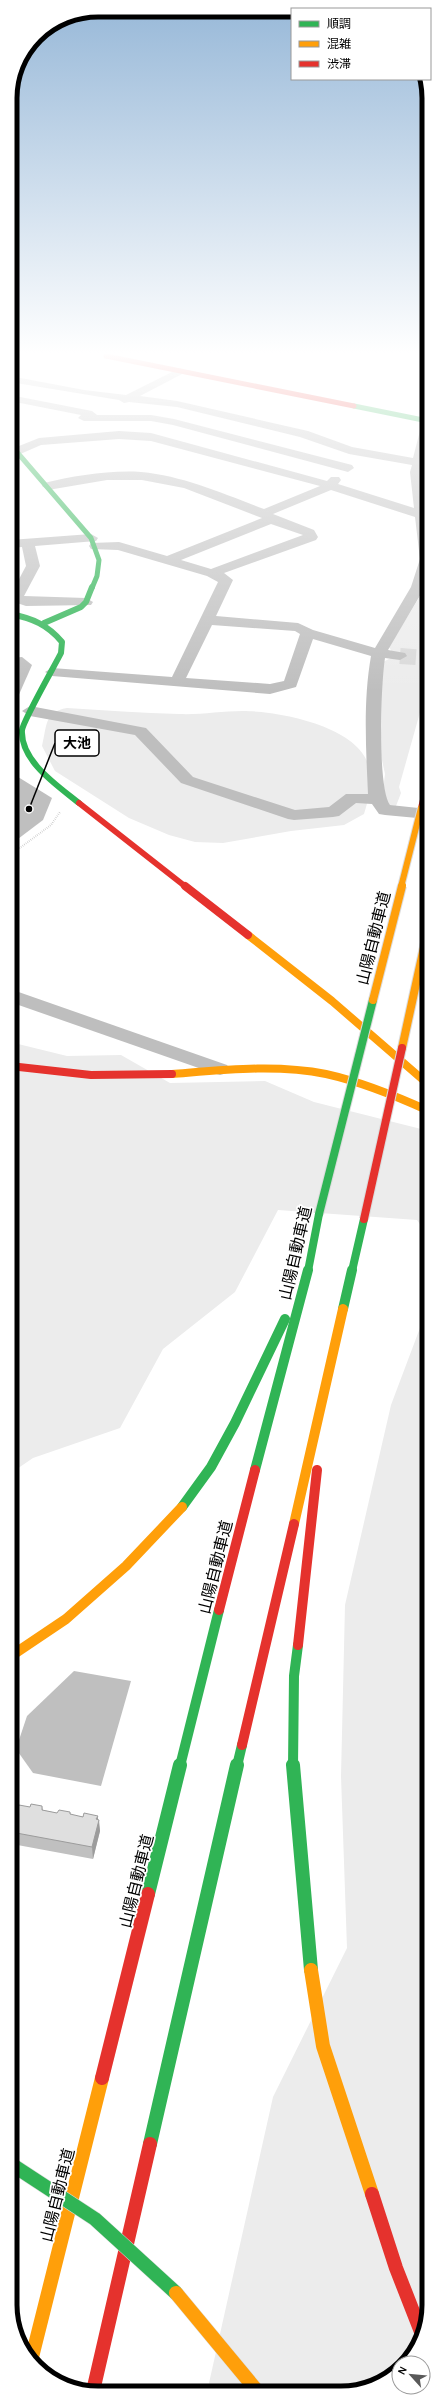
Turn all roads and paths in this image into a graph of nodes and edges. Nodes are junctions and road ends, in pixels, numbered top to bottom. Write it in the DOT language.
graph roads {
  1 [pos="32,468"];
  2 [pos="267,468"];
  3 [pos="348,468"];
  4 [pos="417,468"];
  5 [pos="48,486"];
  6 [pos="328,486"];
  7 [pos="422,501"];
  8 [pos="422,515"];
  9 [pos="268,516"];
  10 [pos="93,542"];
  11 [pos="28,543"];
  12 [pos="17,544"];
  13 [pos="166,560"];
  14 [pos="212,573"];
  15 [pos="422,575"];
  16 [pos="17,596"];
  17 [pos="17,598"];
  18 [pos="86,602"];
  19 [pos="17,615"];
  20 [pos="208,620"];
  21 [pos="44,623"];
  22 [pos="308,633"];
  23 [pos="379,653"];
  24 [pos="400,656"];
  25 [pos="52,672"];
  26 [pos="177,682"];
  27 [pos="30,711"];
  28 [pos="73,798"];
  29 [pos="377,799"];
  30 [pos="422,811"];
  31 [pos="422,822"];
  32 [pos="17,850"];
  33 [pos="422,956"];
  34 [pos="17,997"];
  35 [pos="17,1067"];
  36 [pos="220,1069"];
  37 [pos="422,1080"];
  38 [pos="422,1108"];
  39 [pos="308,1270"];
  40 [pos="332,1356"];
  41 [pos="17,1652"];
  42 [pos="17,2168"];
  43 [pos="419,2326"];
  44 [pos="33,2353"];
  45 [pos="94,2386"];
  46 [pos="253,2386"];
  1 -- 5 [label="main road"];
  2 -- 6 [label="street"];
  3 -- 6 [label="street"];
  4 -- 7 [label="street"];
  5 -- 9 [label="street"];
  5 -- 10 [label="main road"];
  6 -- 8 [label="street"];
  6 -- 9 [label="street"];
  9 -- 13 [label="street"];
  9 -- 14 [label="street"];
  10 -- 11 [label="street"];
  10 -- 13 [label="street"];
  10 -- 18 [label="main road"];
  11 -- 12 [label="street"];
  11 -- 16 [label="street"];
  13 -- 14 [label="street"];
  14 -- 20 [label="street"];
  15 -- 23 [label="street"];
  17 -- 18 [label="street"];
  18 -- 21 [label="main road"];
  19 -- 21 [label="main road"];
  20 -- 22 [label="street"];
  20 -- 26 [label="street"];
  21 -- 25 [label="main road"];
  22 -- 23 [label="street"];
  22 -- 26 [label="street"];
  23 -- 24 [label="street"];
  23 -- 29 [label="street"];
  25 -- 26 [label="street"];
  25 -- 27 [label="main road"];
  27 -- 28 [label="main road"];
  27 -- 29 [label="street"];
  28 -- 32 [label="path"];
  28 -- 37 [label="main road"];
  29 -- 30 [label="street"];
  31 -- 39 [label="main road, 山陽自動車道, bridge"];
  33 -- 40 [label="main road, bridge"];
  34 -- 36 [label="street"];
  35 -- 36 [label="main road"];
  36 -- 38 [label="main road"];
  39 -- 41 [label="main road"];
  39 -- 44 [label="main road, 山陽自動車道"];
  40 -- 43 [label="main road"];
  40 -- 45 [label="main road"];
  42 -- 46 [label="main road, bridge"];
}
